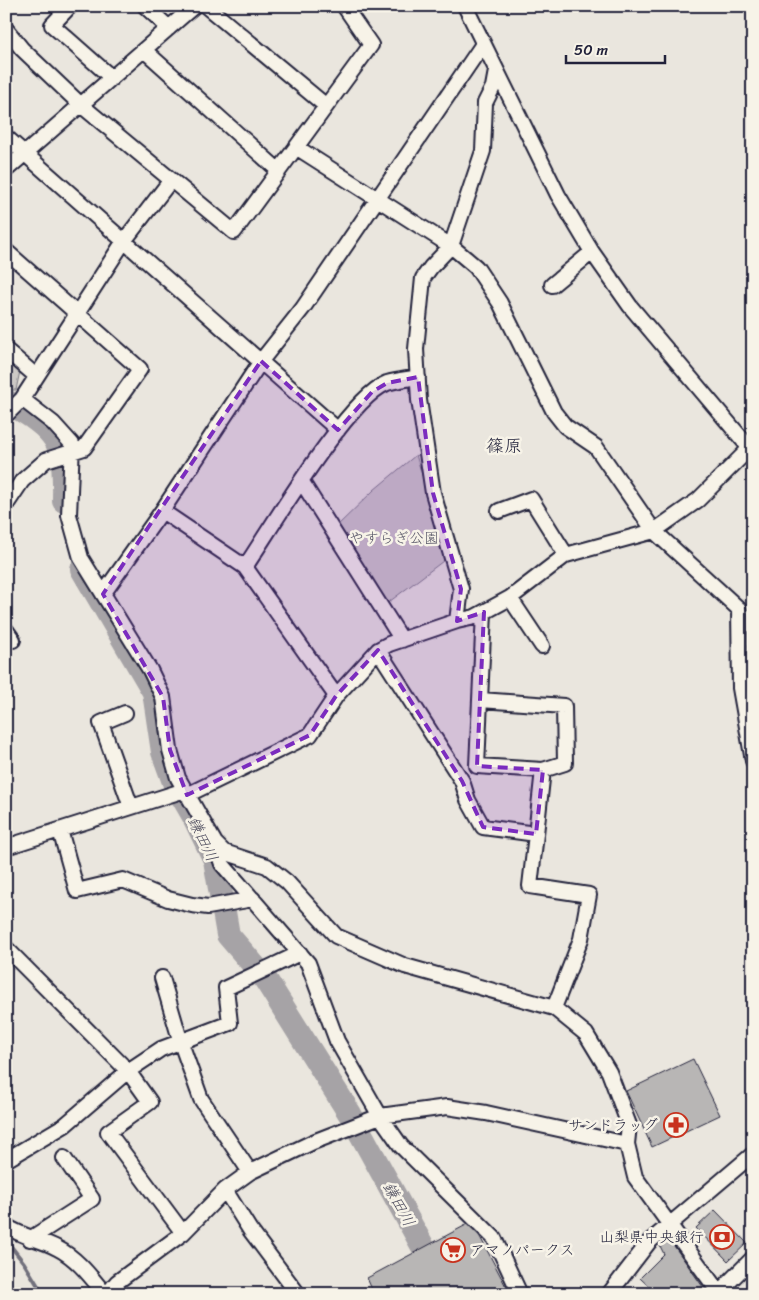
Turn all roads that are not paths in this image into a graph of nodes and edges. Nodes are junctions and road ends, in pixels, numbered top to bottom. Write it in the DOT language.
graph roads {
  1 [pos="70,6"];
  2 [pos="145,6"];
  3 [pos="194,6"];
  4 [pos="206,6"];
  5 [pos="344,6"];
  6 [pos="465,6"];
  7 [pos="169,28"];
  8 [pos="6,29"];
  9 [pos="483,44"];
  10 [pos="144,50"];
  11 [pos="496,71"];
  12 [pos="112,78"];
  13 [pos="81,105"];
  14 [pos="326,106"];
  15 [pos="6,137"];
  16 [pos="296,148"];
  17 [pos="25,154"];
  18 [pos="6,170"];
  19 [pos="279,170"];
  20 [pos="171,180"];
  21 [pos="378,198"];
  22 [pos="124,241"];
  23 [pos="451,246"];
  24 [pos="6,251"];
  25 [pos="592,252"];
  26 [pos="552,285"];
  27 [pos="77,312"];
  28 [pos="6,350"];
  29 [pos="261,361"];
  30 [pos="36,376"];
  31 [pos="418,377"];
  32 [pos="22,399"];
  33 [pos="6,415"];
  34 [pos="338,430"];
  35 [pos="751,450"];
  36 [pos="71,452"];
  37 [pos="302,482"];
  38 [pos="6,505"];
  39 [pos="162,511"];
  40 [pos="499,511"];
  41 [pos="654,531"];
  42 [pos="566,555"];
  43 [pos="245,567"];
  44 [pos="103,594"];
  45 [pos="510,598"];
  46 [pos="484,612"];
  47 [pos="457,621"];
  48 [pos="402,640"];
  49 [pos="542,646"];
  50 [pos="378,650"];
  51 [pos="336,696"];
  52 [pos="480,700"];
  53 [pos="125,714"];
  54 [pos="753,761"];
  55 [pos="543,770"];
  56 [pos="186,792"];
  57 [pos="131,807"];
  58 [pos="60,830"];
  59 [pos="536,834"];
  60 [pos="215,843"];
  61 [pos="6,847"];
  62 [pos="252,899"];
  63 [pos="6,948"];
  64 [pos="300,953"];
  65 [pos="162,978"];
  66 [pos="554,1008"];
  67 [pos="181,1043"];
  68 [pos="128,1071"];
  69 [pos="380,1116"];
  70 [pos="627,1144"];
  71 [pos="753,1154"];
  72 [pos="64,1158"];
  73 [pos="6,1160"];
  74 [pos="250,1172"];
  75 [pos="225,1190"];
  76 [pos="669,1224"];
  77 [pos="6,1226"];
  78 [pos="183,1233"];
  79 [pos="30,1238"];
  80 [pos="753,1258"];
  81 [pos="718,1293"];
  82 [pos="106,1294"];
  83 [pos="298,1294"];
  84 [pos="520,1294"];
  85 [pos="609,1294"];
  1 -- 12 [label="street"];
  2 -- 7 [label="street"];
  3 -- 7 [label="street"];
  4 -- 14 [label="street"];
  5 -- 14 [label="street"];
  6 -- 9 [label="street"];
  7 -- 10 [label="street"];
  8 -- 13 [label="street"];
  9 -- 11 [label="street"];
  9 -- 21 [label="street"];
  10 -- 12 [label="street"];
  10 -- 19 [label="street"];
  11 -- 23 [label="street"];
  11 -- 25 [label="street"];
  12 -- 13 [label="street"];
  13 -- 17 [label="street"];
  13 -- 20 [label="street"];
  14 -- 16 [label="street"];
  15 -- 17 [label="street"];
  16 -- 19 [label="street"];
  16 -- 21 [label="street"];
  17 -- 18 [label="street"];
  17 -- 22 [label="street"];
  19 -- 20 [label="street"];
  20 -- 22 [label="street"];
  21 -- 23 [label="street"];
  21 -- 29 [label="street"];
  22 -- 27 [label="street"];
  22 -- 29 [label="street"];
  23 -- 31 [label="street"];
  23 -- 41 [label="street"];
  24 -- 27 [label="street"];
  25 -- 26 [label="street"];
  25 -- 35 [label="street"];
  27 -- 30 [label="street"];
  27 -- 36 [label="street"];
  28 -- 30 [label="street"];
  29 -- 34 [label="street"];
  29 -- 39 [label="street"];
  30 -- 32 [label="street"];
  31 -- 34 [label="street"];
  31 -- 47 [label="street"];
  32 -- 33 [label="street"];
  32 -- 36 [label="street"];
  34 -- 37 [label="street"];
  35 -- 41 [label="street"];
  36 -- 38 [label="street"];
  36 -- 44 [label="street"];
  37 -- 43 [label="street"];
  37 -- 48 [label="street"];
  39 -- 43 [label="street"];
  39 -- 44 [label="street"];
  40 -- 42 [label="street"];
  41 -- 42 [label="street"];
  41 -- 54 [label="street"];
  42 -- 45 [label="street"];
  43 -- 51 [label="street"];
  44 -- 56 [label="street"];
  45 -- 46 [label="street"];
  45 -- 49 [label="street"];
  46 -- 47 [label="street"];
  46 -- 52 [label="street"];
  47 -- 48 [label="street"];
  48 -- 50 [label="street"];
  50 -- 51 [label="street"];
  50 -- 59 [label="street"];
  51 -- 56 [label="street"];
  52 -- 55 [label="street"];
  52 -- 55 [label="street"];
  53 -- 57 [label="street"];
  55 -- 59 [label="street"];
  56 -- 57 [label="street"];
  56 -- 60 [label="street"];
  57 -- 58 [label="street"];
  58 -- 61 [label="street"];
  58 -- 62 [label="street"];
  59 -- 66 [label="street"];
  60 -- 62 [label="street"];
  60 -- 66 [label="street"];
  62 -- 64 [label="street"];
  63 -- 68 [label="street"];
  64 -- 67 [label="street"];
  64 -- 69 [label="street"];
  65 -- 67 [label="street"];
  66 -- 70 [label="street"];
  67 -- 68 [label="street"];
  67 -- 74 [label="street"];
  68 -- 73 [label="street"];
  68 -- 78 [label="street"];
  69 -- 70 [label="street"];
  69 -- 74 [label="street"];
  69 -- 84 [label="street"];
  70 -- 76 [label="street"];
  71 -- 76 [label="street"];
  72 -- 79 [label="street"];
  74 -- 75 [label="street"];
  75 -- 78 [label="street"];
  75 -- 83 [label="street"];
  76 -- 81 [label="street"];
  76 -- 85 [label="street"];
  77 -- 79 [label="street"];
  78 -- 82 [label="street"];
  79 -- 82 [label="street"];
  80 -- 81 [label="street"];
}
